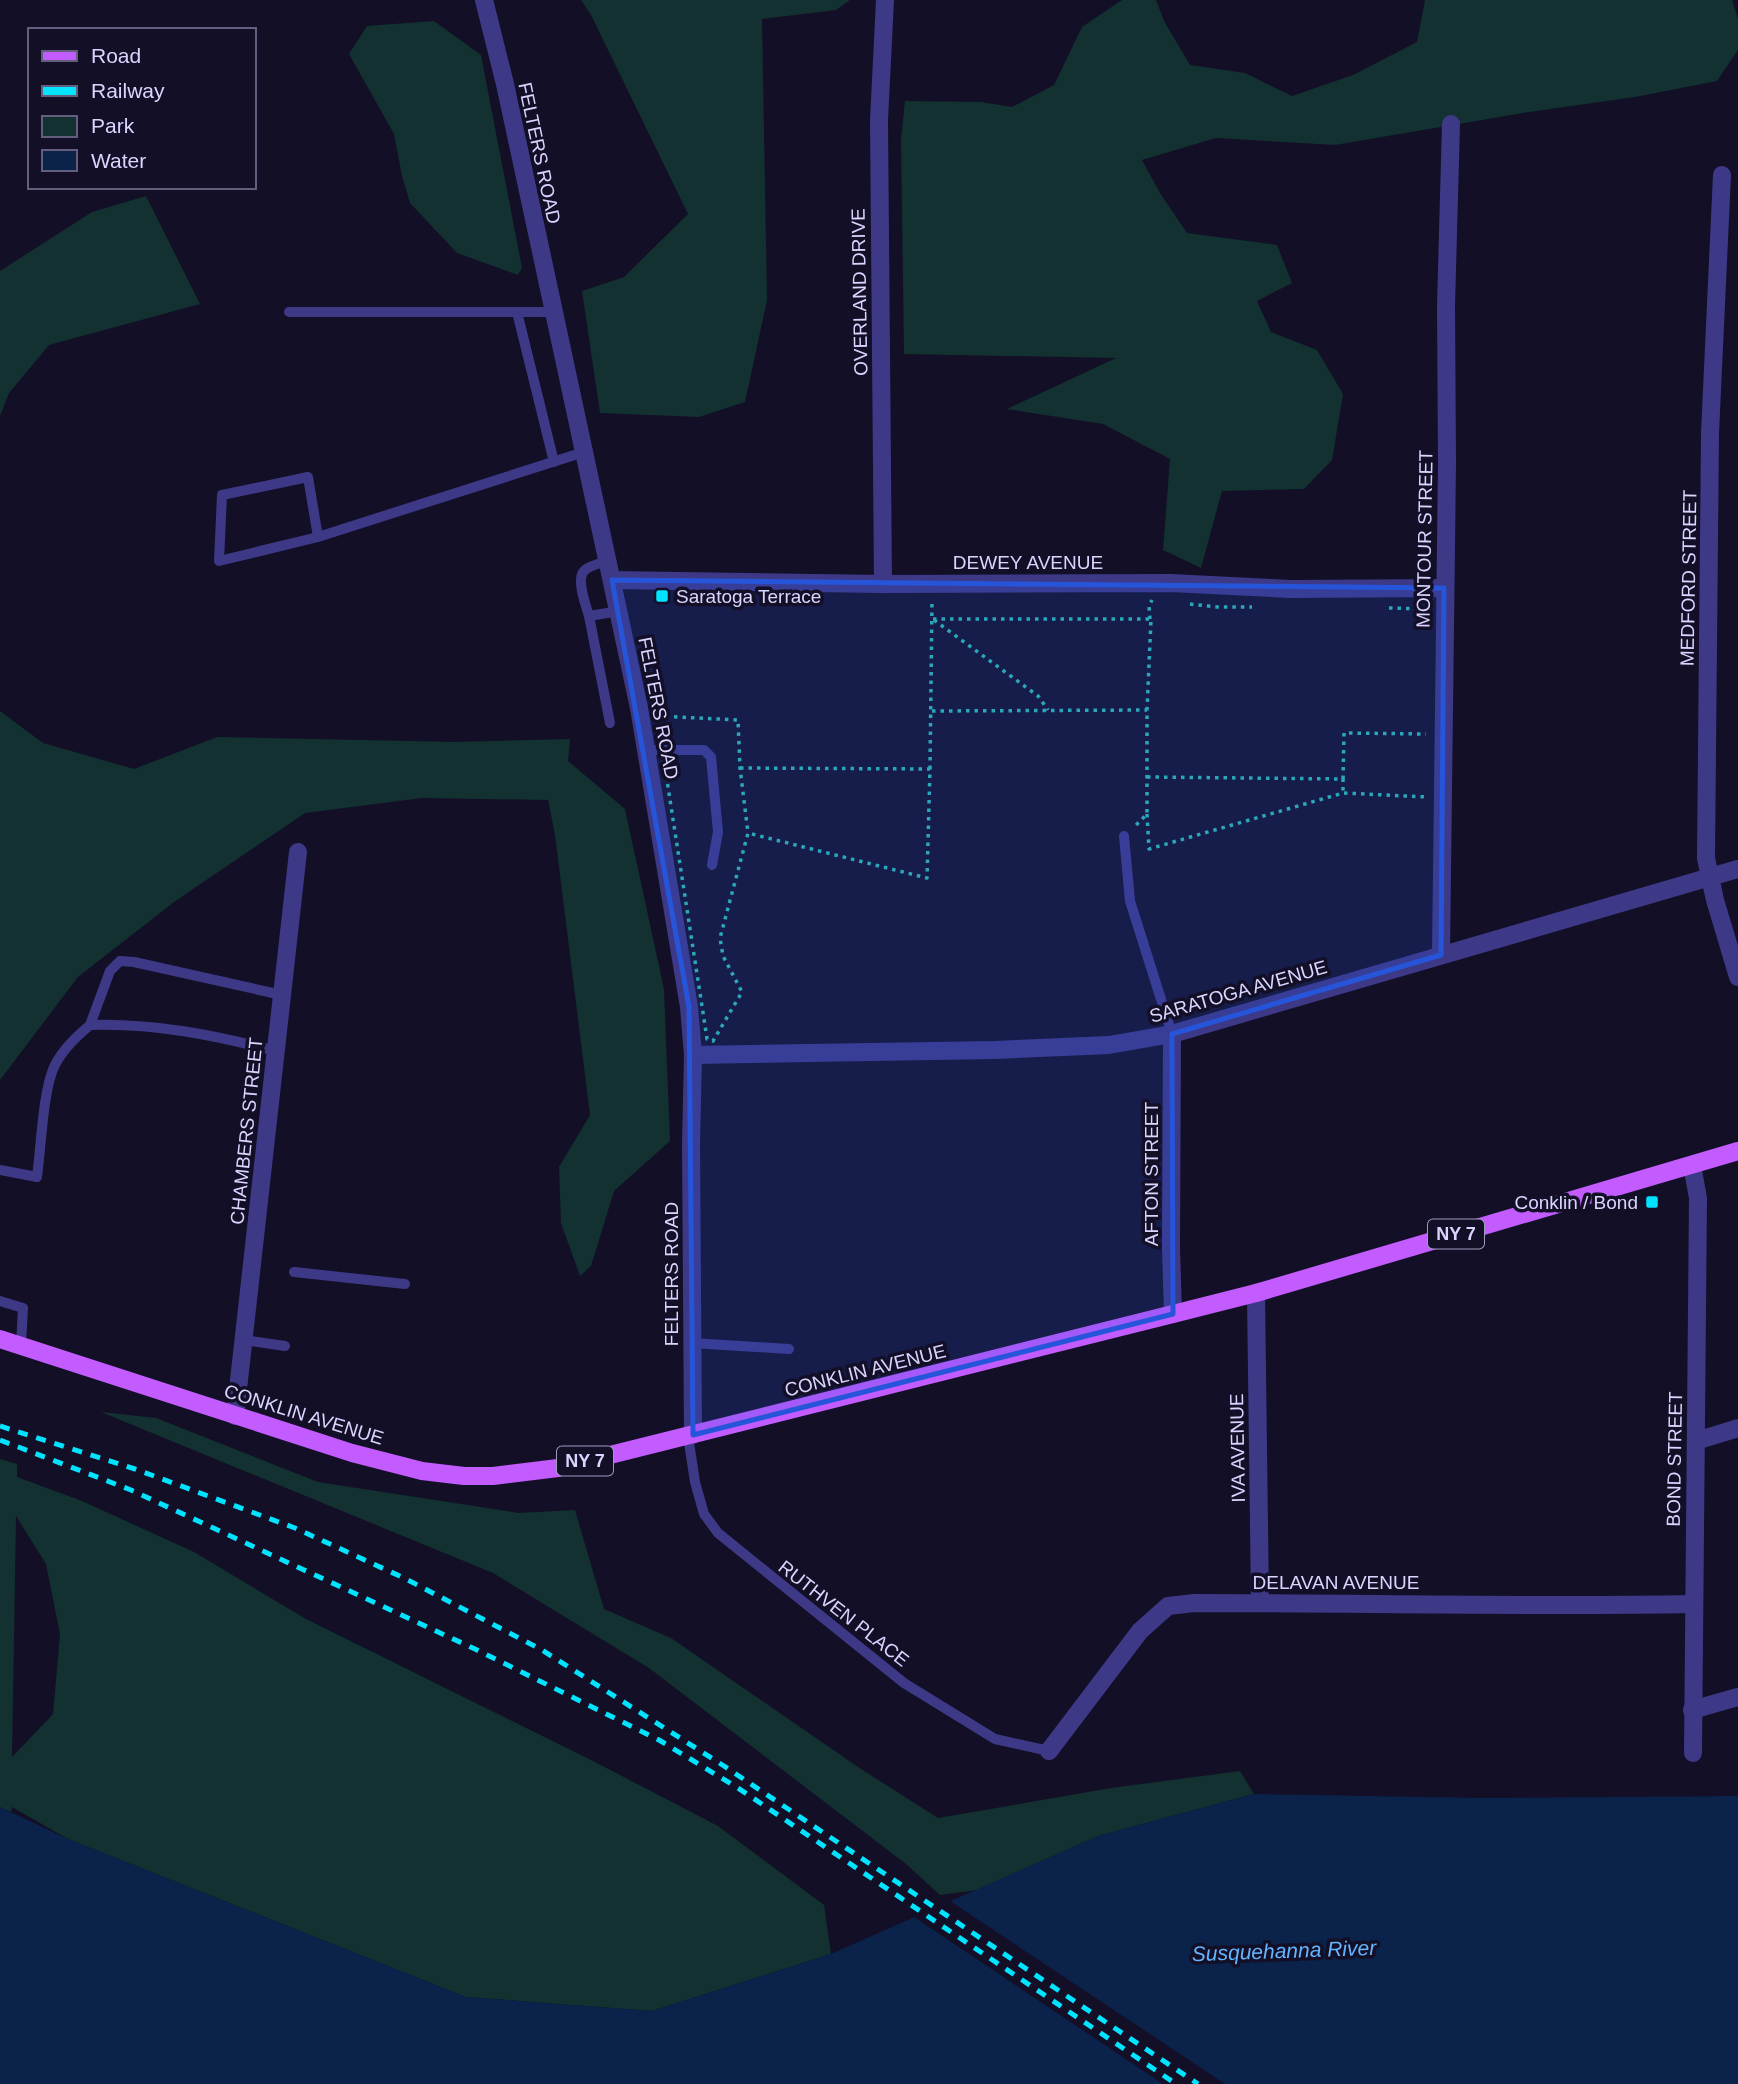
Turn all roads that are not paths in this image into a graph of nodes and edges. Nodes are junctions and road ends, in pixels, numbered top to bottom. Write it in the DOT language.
graph roads {
  1 [pos="484,0"];
  2 [pos="885,0"];
  3 [pos="1451,124"];
  4 [pos="1722,175"];
  5 [pos="289,312"];
  6 [pos="517,312"];
  7 [pos="552,312"];
  8 [pos="584,453"];
  9 [pos="554,462"];
  10 [pos="318,537"];
  11 [pos="608,561"];
  12 [pos="612,580"];
  13 [pos="883,584"];
  14 [pos="1444,588"];
  15 [pos="619,611"];
  16 [pos="589,616"];
  17 [pos="610,723"];
  18 [pos="646,750"];
  19 [pos="1124,836"];
  20 [pos="298,852"];
  21 [pos="712,865"];
  22 [pos="1738,869"];
  23 [pos="1709,877"];
  24 [pos="1441,954"];
  25 [pos="1738,977"];
  26 [pos="282,995"];
  27 [pos="90,1025"];
  28 [pos="1172,1034"];
  29 [pos="276,1051"];
  30 [pos="692,1055"];
  31 [pos="1738,1151"];
  32 [pos="1692,1165"];
  33 [pos="0,1170"];
  34 [pos="294,1272"];
  35 [pos="405,1284"];
  36 [pos="1256,1293"];
  37 [pos="0,1301"];
  38 [pos="1173,1314"];
  39 [pos="0,1339"];
  40 [pos="244,1340"];
  41 [pos="692,1343"];
  42 [pos="21,1345"];
  43 [pos="285,1346"];
  44 [pos="789,1349"];
  45 [pos="235,1416"];
  46 [pos="1738,1428"];
  47 [pos="691,1436"];
  48 [pos="1696,1441"];
  49 [pos="1261,1603"];
  50 [pos="1693,1604"];
  51 [pos="1738,1697"];
  52 [pos="1692,1710"];
  53 [pos="1048,1751"];
  54 [pos="1693,1753"];
  1 -- 7 [label="street, FELTERS ROAD"];
  2 -- 13 [label="street, OVERLAND DRIVE"];
  3 -- 14 [label="street, MONTOUR STREET"];
  4 -- 23 [label="street, MEDFORD STREET"];
  5 -- 6 [label="lane"];
  6 -- 7 [label="lane"];
  6 -- 9 [label="lane"];
  7 -- 8 [label="street, FELTERS ROAD"];
  8 -- 9 [label="lane"];
  8 -- 11 [label="street, FELTERS ROAD"];
  9 -- 10 [label="lane"];
  10 -- 10 [label="lane"];
  11 -- 12 [label="street, FELTERS ROAD"];
  11 -- 16 [label="lane"];
  12 -- 13 [label="street, DEWEY AVENUE"];
  12 -- 15 [label="street, FELTERS ROAD"];
  13 -- 14 [label="street, DEWEY AVENUE"];
  14 -- 24 [label="street, MONTOUR STREET"];
  15 -- 16 [label="lane"];
  15 -- 18 [label="street, FELTERS ROAD"];
  16 -- 17 [label="lane"];
  18 -- 21 [label="lane"];
  18 -- 30 [label="street, FELTERS ROAD"];
  19 -- 28 [label="lane"];
  20 -- 26 [label="street, CHAMBERS STREET"];
  22 -- 23 [label="street, SARATOGA AVENUE"];
  23 -- 24 [label="street, SARATOGA AVENUE"];
  23 -- 25 [label="street, MEDFORD STREET"];
  24 -- 28 [label="street, SARATOGA AVENUE"];
  26 -- 27 [label="lane"];
  26 -- 29 [label="street, CHAMBERS STREET"];
  27 -- 29 [label="lane"];
  27 -- 33 [label="lane"];
  28 -- 30 [label="street, SARATOGA AVENUE"];
  28 -- 38 [label="street, AFTON STREET"];
  29 -- 40 [label="street, CHAMBERS STREET"];
  30 -- 41 [label="street, FELTERS ROAD"];
  31 -- 32 [label="main road, CONKLIN AVENUE / NY 7"];
  32 -- 36 [label="main road, CONKLIN AVENUE / NY 7"];
  32 -- 48 [label="street, BOND STREET"];
  34 -- 35 [label="lane"];
  36 -- 38 [label="main road, CONKLIN AVENUE / NY 7"];
  36 -- 49 [label="street, IVA AVENUE"];
  37 -- 42 [label="lane"];
  38 -- 47 [label="main road, CONKLIN AVENUE / NY 7"];
  39 -- 42 [label="main road, CONKLIN AVENUE / NY 7"];
  40 -- 43 [label="lane"];
  40 -- 45 [label="street, CHAMBERS STREET"];
  41 -- 44 [label="lane"];
  41 -- 47 [label="street, FELTERS ROAD"];
  42 -- 45 [label="main road, CONKLIN AVENUE / NY 7"];
  45 -- 47 [label="main road, CONKLIN AVENUE / NY 7"];
  46 -- 48 [label="street"];
  47 -- 53 [label="lane, RUTHVEN PLACE"];
  48 -- 50 [label="street, BOND STREET"];
  49 -- 50 [label="street, DELAVAN AVENUE"];
  49 -- 53 [label="street, DELAVAN AVENUE"];
  50 -- 52 [label="street, BOND STREET"];
  51 -- 52 [label="street"];
  52 -- 54 [label="street, BOND STREET"];
}
